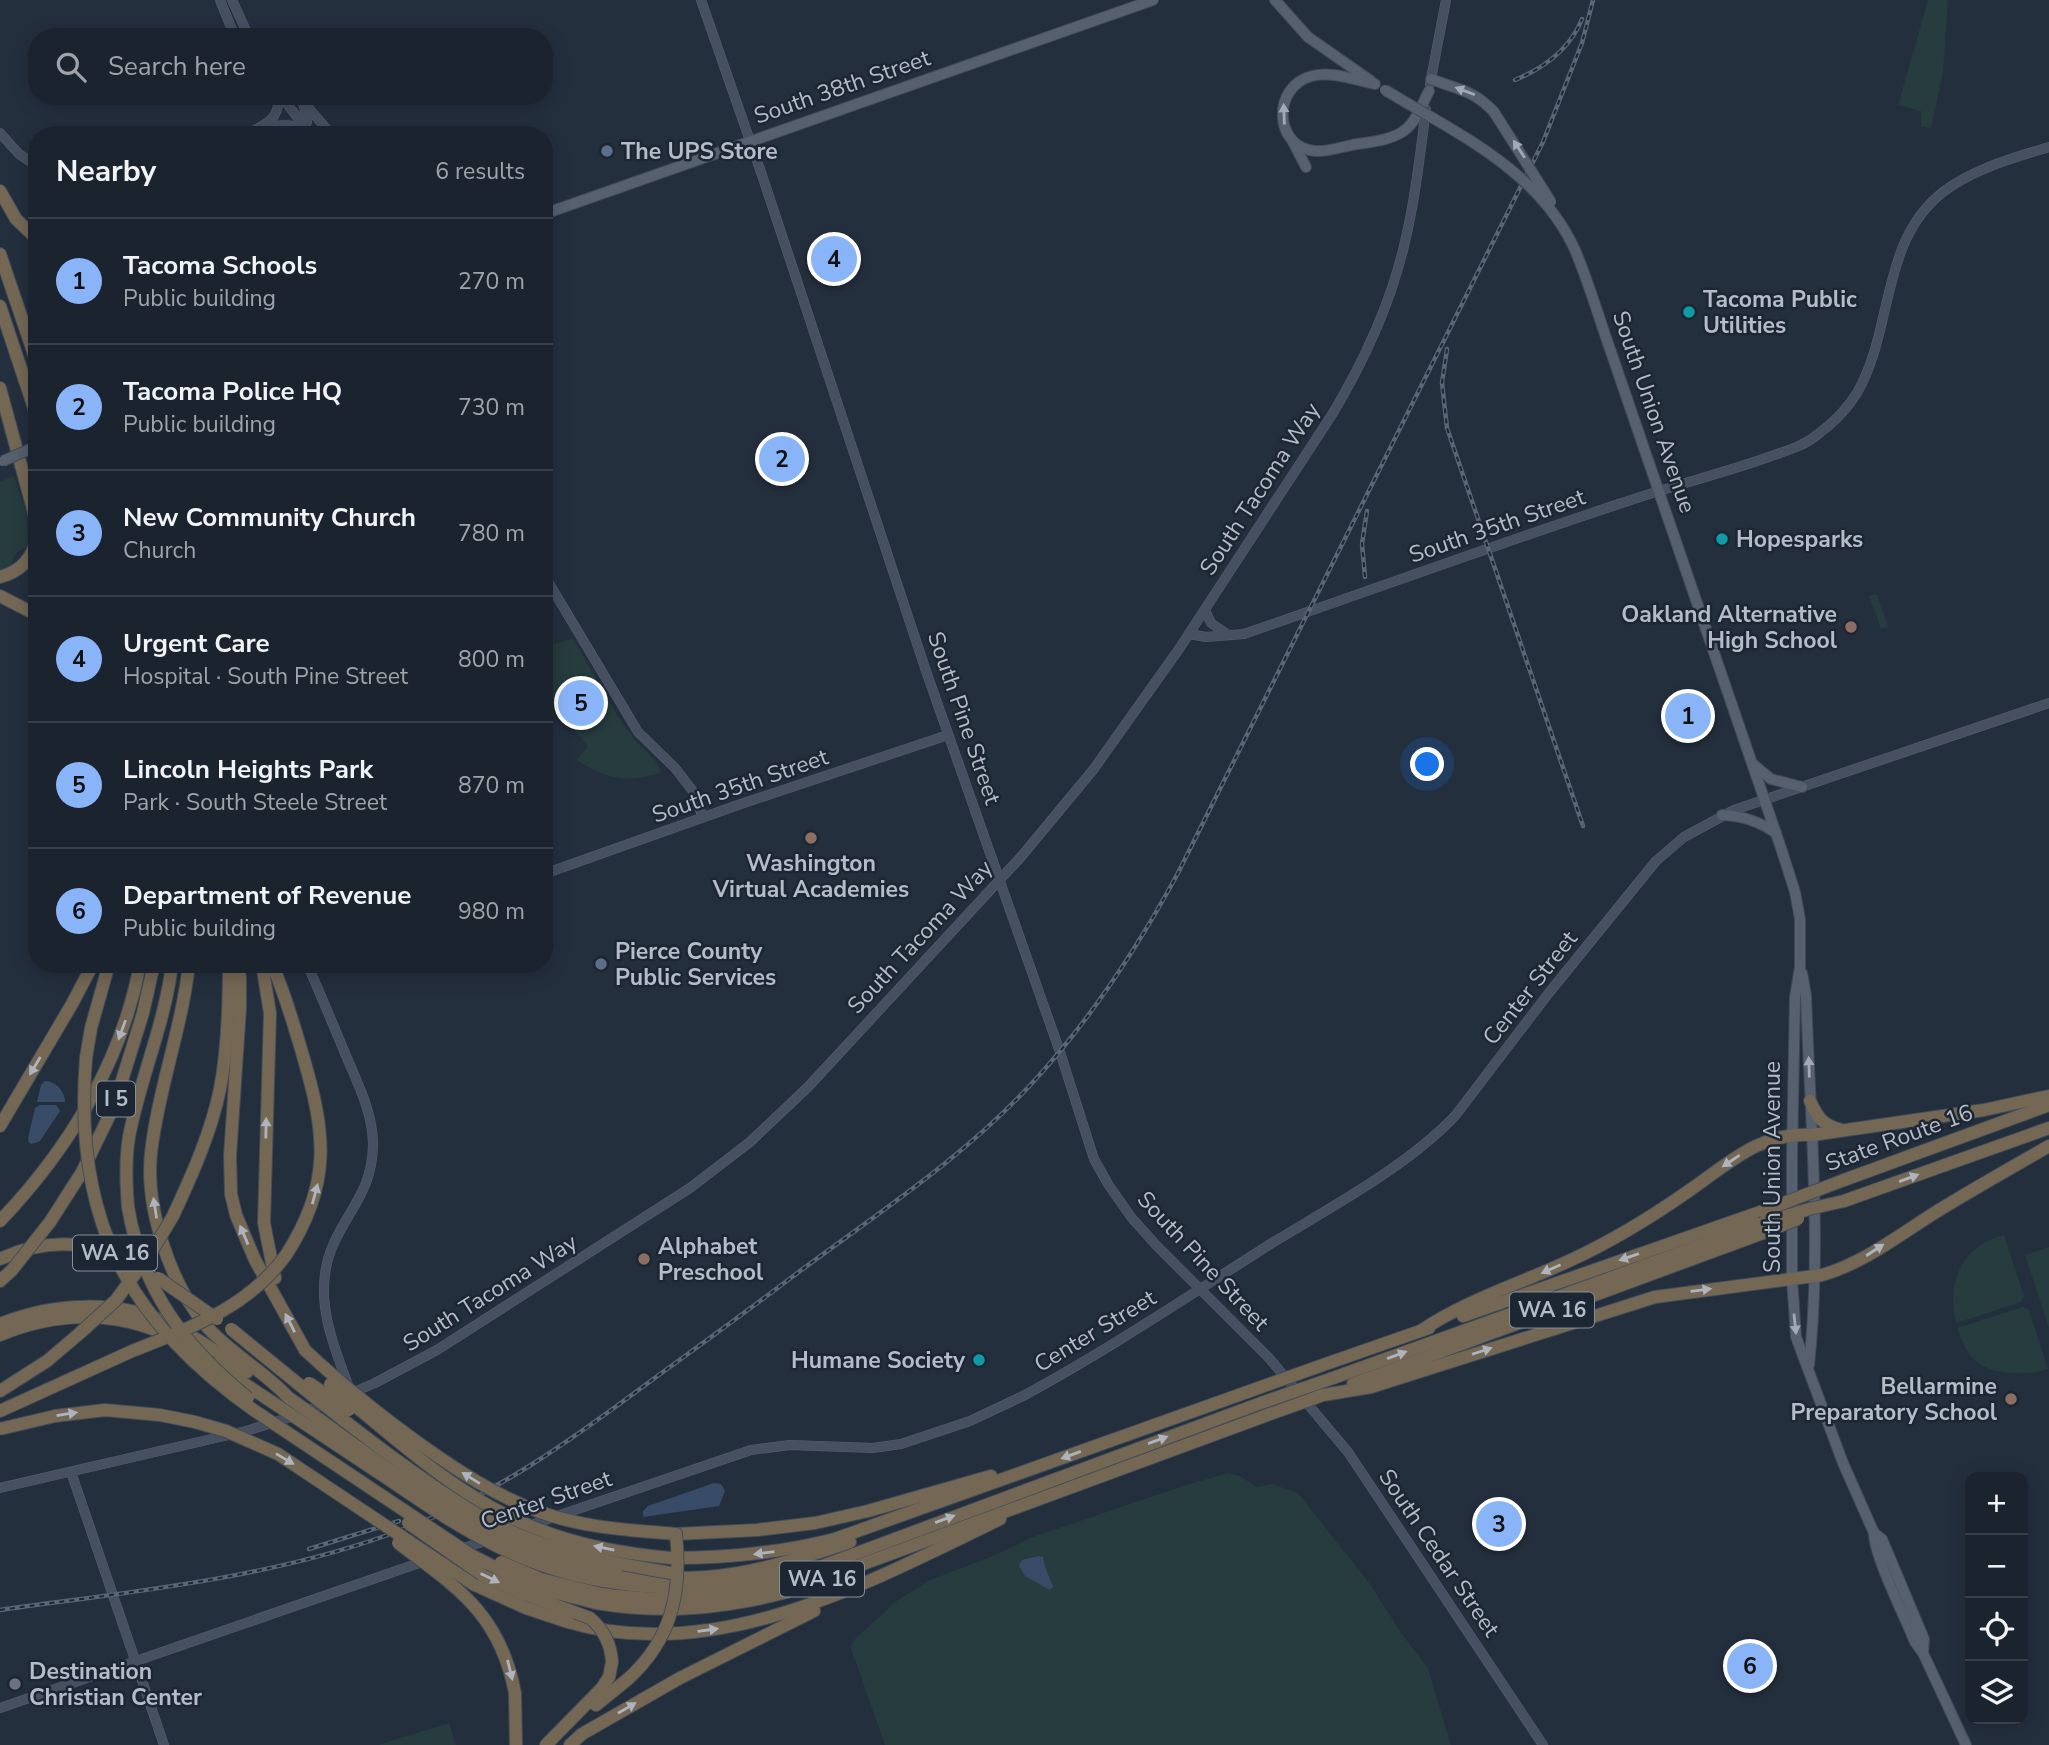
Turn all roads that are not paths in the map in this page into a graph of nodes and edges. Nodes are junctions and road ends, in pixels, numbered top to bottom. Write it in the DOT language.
graph roads {
  1 [pos="220,0"];
  2 [pos="232,0"];
  3 [pos="701,0"];
  4 [pos="1153,0"];
  5 [pos="1275,0"];
  6 [pos="1446,0"];
  7 [pos="231,28"];
  8 [pos="245,28"];
  9 [pos="1431,79"];
  10 [pos="1375,84"];
  11 [pos="1429,91"];
  12 [pos="279,105"];
  13 [pos="287,105"];
  14 [pos="302,105"];
  15 [pos="305,105"];
  16 [pos="266,126"];
  17 [pos="306,126"];
  18 [pos="309,126"];
  19 [pos="324,126"];
  20 [pos="0,134"];
  21 [pos="750,141"];
  22 [pos="1293,141"];
  23 [pos="2049,146"];
  24 [pos="28,160"];
  25 [pos="1306,167"];
  26 [pos="0,191"];
  27 [pos="553,212"];
  28 [pos="28,230"];
  29 [pos="1564,230"];
  30 [pos="0,254"];
  31 [pos="0,306"];
  32 [pos="28,336"];
  33 [pos="0,386"];
  34 [pos="28,390"];
  35 [pos="28,450"];
  36 [pos="1,462"];
  37 [pos="28,465"];
  38 [pos="28,490"];
  39 [pos="1659,492"];
  40 [pos="28,559"];
  41 [pos="0,578"];
  42 [pos="553,590"];
  43 [pos="0,596"];
  44 [pos="28,610"];
  45 [pos="1205,610"];
  46 [pos="1189,634"];
  47 [pos="1228,635"];
  48 [pos="2049,703"];
  49 [pos="948,735"];
  50 [pos="1752,764"];
  51 [pos="1802,787"];
  52 [pos="1764,799"];
  53 [pos="1722,815"];
  54 [pos="703,817"];
  55 [pos="1776,833"];
  56 [pos="553,871"];
  57 [pos="999,880"];
  58 [pos="1800,967"];
  59 [pos="88,973"];
  60 [pos="106,973"];
  61 [pos="138,973"];
  62 [pos="152,973"];
  63 [pos="171,973"];
  64 [pos="187,973"];
  65 [pos="229,973"];
  66 [pos="239,973"];
  67 [pos="263,973"];
  68 [pos="275,973"];
  69 [pos="311,973"];
  70 [pos="2049,1096"];
  71 [pos="1810,1101"];
  72 [pos="2049,1105"];
  73 [pos="0,1126"];
  74 [pos="2049,1128"];
  75 [pos="1846,1130"];
  76 [pos="1793,1133"];
  77 [pos="1812,1135"];
  78 [pos="2049,1146"];
  79 [pos="0,1221"];
  80 [pos="0,1259"];
  81 [pos="1813,1276"];
  82 [pos="1792,1278"];
  83 [pos="0,1281"];
  84 [pos="1199,1289"];
  85 [pos="276,1295"];
  86 [pos="0,1324"];
  87 [pos="232,1329"];
  88 [pos="1422,1330"];
  89 [pos="0,1335"];
  90 [pos="305,1350"];
  91 [pos="1808,1366"];
  92 [pos="1340,1386"];
  93 [pos="1295,1387"];
  94 [pos="0,1391"];
  95 [pos="351,1393"];
  96 [pos="289,1398"];
  97 [pos="1265,1409"];
  98 [pos="0,1411"];
  99 [pos="0,1429"];
  100 [pos="406,1450"];
  101 [pos="71,1472"];
  102 [pos="1019,1473"];
  103 [pos="357,1480"];
  104 [pos="0,1488"];
  105 [pos="347,1500"];
  106 [pos="1038,1500"];
  107 [pos="900,1516"];
  108 [pos="676,1534"];
  109 [pos="902,1535"];
  110 [pos="928,1553"];
  111 [pos="677,1574"];
  112 [pos="617,1578"];
  113 [pos="596,1598"];
  114 [pos="136,1661"];
  115 [pos="0,1707"];
  116 [pos="164,1745"];
  117 [pos="516,1745"];
  118 [pos="547,1745"];
  119 [pos="553,1745"];
  120 [pos="570,1745"];
  121 [pos="1543,1745"];
  122 [pos="1966,1745"];
  1 -- 7 [label="main road"];
  2 -- 8 [label="main road"];
  3 -- 21 [label="main road, South Pine Street"];
  4 -- 21 [label="main road, South 38th Street"];
  5 -- 10 [label="main road, South Union Avenue"];
  6 -- 9 [label="main road, South Tacoma Way"];
  9 -- 11 [label="main road, South Tacoma Way"];
  29 -- 9 [label="main road, one-way, bridge"];
  22 -- 10 [label="main road, one-way"];
  10 -- 29 [label="main road, South Union Avenue, bridge"];
  11 -- 22 [label="main road"];
  11 -- 45 [label="main road, South Tacoma Way"];
  12 -- 16 [label="main road"];
  13 -- 17 [label="main road"];
  14 -- 18 [label="main road"];
  15 -- 19 [label="main road"];
  20 -- 24 [label="main road"];
  21 -- 27 [label="main road, South 38th Street"];
  21 -- 49 [label="main road, South Pine Street"];
  22 -- 25 [label="main road"];
  23 -- 39 [label="main road, South 35th Street"];
  26 -- 28 [label="highway"];
  29 -- 39 [label="main road, South Union Avenue, bridge"];
  30 -- 32 [label="highway"];
  31 -- 34 [label="highway"];
  33 -- 37 [label="highway"];
  33 -- 38 [label="highway"];
  35 -- 36 [label="main road, bridge"];
  39 -- 47 [label="main road, South 35th Street"];
  39 -- 50 [label="main road, South Union Avenue"];
  40 -- 41 [label="highway"];
  42 -- 54 [label="main road"];
  43 -- 44 [label="highway"];
  45 -- 46 [label="main road, South Tacoma Way"];
  45 -- 47 [label="main road"];
  46 -- 47 [label="main road, South 35th Street"];
  46 -- 57 [label="main road, South Tacoma Way"];
  48 -- 51 [label="main road, Center Street"];
  49 -- 54 [label="main road, South 35th Street"];
  49 -- 57 [label="main road, South Pine Street"];
  50 -- 51 [label="main road"];
  50 -- 52 [label="main road, South Union Avenue"];
  51 -- 52 [label="main road, Center Street"];
  52 -- 53 [label="main road, Center Street"];
  52 -- 55 [label="main road, South Union Avenue"];
  53 -- 55 [label="main road"];
  53 -- 84 [label="main road, Center Street"];
  54 -- 56 [label="main road, South 35th Street"];
  55 -- 58 [label="main road, South Union Avenue"];
  57 -- 84 [label="main road, South Pine Street"];
  57 -- 95 [label="main road, South Tacoma Way"];
  71 -- 58 [label="main road, South Union Avenue, one-way"];
  58 -- 76 [label="main road, South Union Avenue"];
  59 -- 73 [label="highway, one-way"];
  60 -- 103 [label="highway, WA 16, bridge"];
  61 -- 79 [label="highway, one-way"];
  62 -- 83 [label="highway, I 5, bridge"];
  63 -- 113 [label="highway, bridge"];
  96 -- 64 [label="highway, one-way"];
  65 -- 94 [label="highway, bridge"];
  85 -- 66 [label="highway, WA 16, one-way"];
  85 -- 67 [label="highway, one-way"];
  98 -- 68 [label="highway, one-way, bridge"];
  69 -- 95 [label="main road"];
  70 -- 75 [label="highway"];
  71 -- 75 [label="highway"];
  71 -- 77 [label="main road, South Union Avenue"];
  72 -- 88 [label="highway, State Route 16 / WA 16, one-way, bridge"];
  92 -- 74 [label="highway, State Route 16 / WA 16, one-way, bridge"];
  75 -- 77 [label="highway"];
  76 -- 77 [label="highway"];
  76 -- 82 [label="main road, South Union Avenue"];
  76 -- 88 [label="highway, one-way"];
  77 -- 81 [label="main road, South Union Avenue"];
  81 -- 78 [label="highway, one-way"];
  80 -- 87 [label="highway, bridge"];
  81 -- 82 [label="highway"];
  81 -- 91 [label="main road, South Union Avenue"];
  82 -- 91 [label="main road, South Union Avenue, one-way"];
  92 -- 82 [label="highway, one-way"];
  84 -- 93 [label="main road, South Pine Street"];
  84 -- 114 [label="main road, Center Street"];
  90 -- 85 [label="highway, WA 16, one-way"];
  86 -- 96 [label="highway"];
  87 -- 100 [label="highway, bridge"];
  87 -- 111 [label="highway, bridge"];
  88 -- 102 [label="highway, WA 16, one-way, bridge"];
  89 -- 112 [label="highway, bridge"];
  90 -- 100 [label="highway, WA 16, bridge"];
  108 -- 90 [label="highway, one-way, bridge"];
  91 -- 122 [label="main road, South Union Avenue"];
  92 -- 97 [label="highway, bridge"];
  92 -- 97 [label="highway, WA 16, bridge"];
  93 -- 121 [label="main road, South Cedar Street"];
  95 -- 101 [label="main road, South Tacoma Way"];
  96 -- 112 [label="highway, bridge"];
  97 -- 106 [label="highway, WA 16"];
  109 -- 97 [label="highway, one-way"];
  99 -- 105 [label="highway, one-way, bridge"];
  107 -- 100 [label="highway, WA 16, one-way, bridge"];
  101 -- 104 [label="main road, South Tacoma Way"];
  101 -- 114 [label="main road"];
  102 -- 107 [label="highway, WA 16"];
  102 -- 108 [label="highway"];
  103 -- 113 [label="highway, WA 16, bridge"];
  103 -- 118 [label="highway, one-way, bridge"];
  105 -- 110 [label="highway, one-way, bridge"];
  105 -- 117 [label="highway, one-way, bridge"];
  106 -- 110 [label="highway"];
  106 -- 113 [label="highway, WA 16"];
  107 -- 112 [label="highway"];
  108 -- 111 [label="highway, bridge"];
  109 -- 112 [label="highway"];
  109 -- 113 [label="highway"];
  120 -- 110 [label="highway, one-way"];
  111 -- 119 [label="highway, bridge"];
  114 -- 115 [label="main road, Center Street"];
  114 -- 116 [label="main road"];
}
